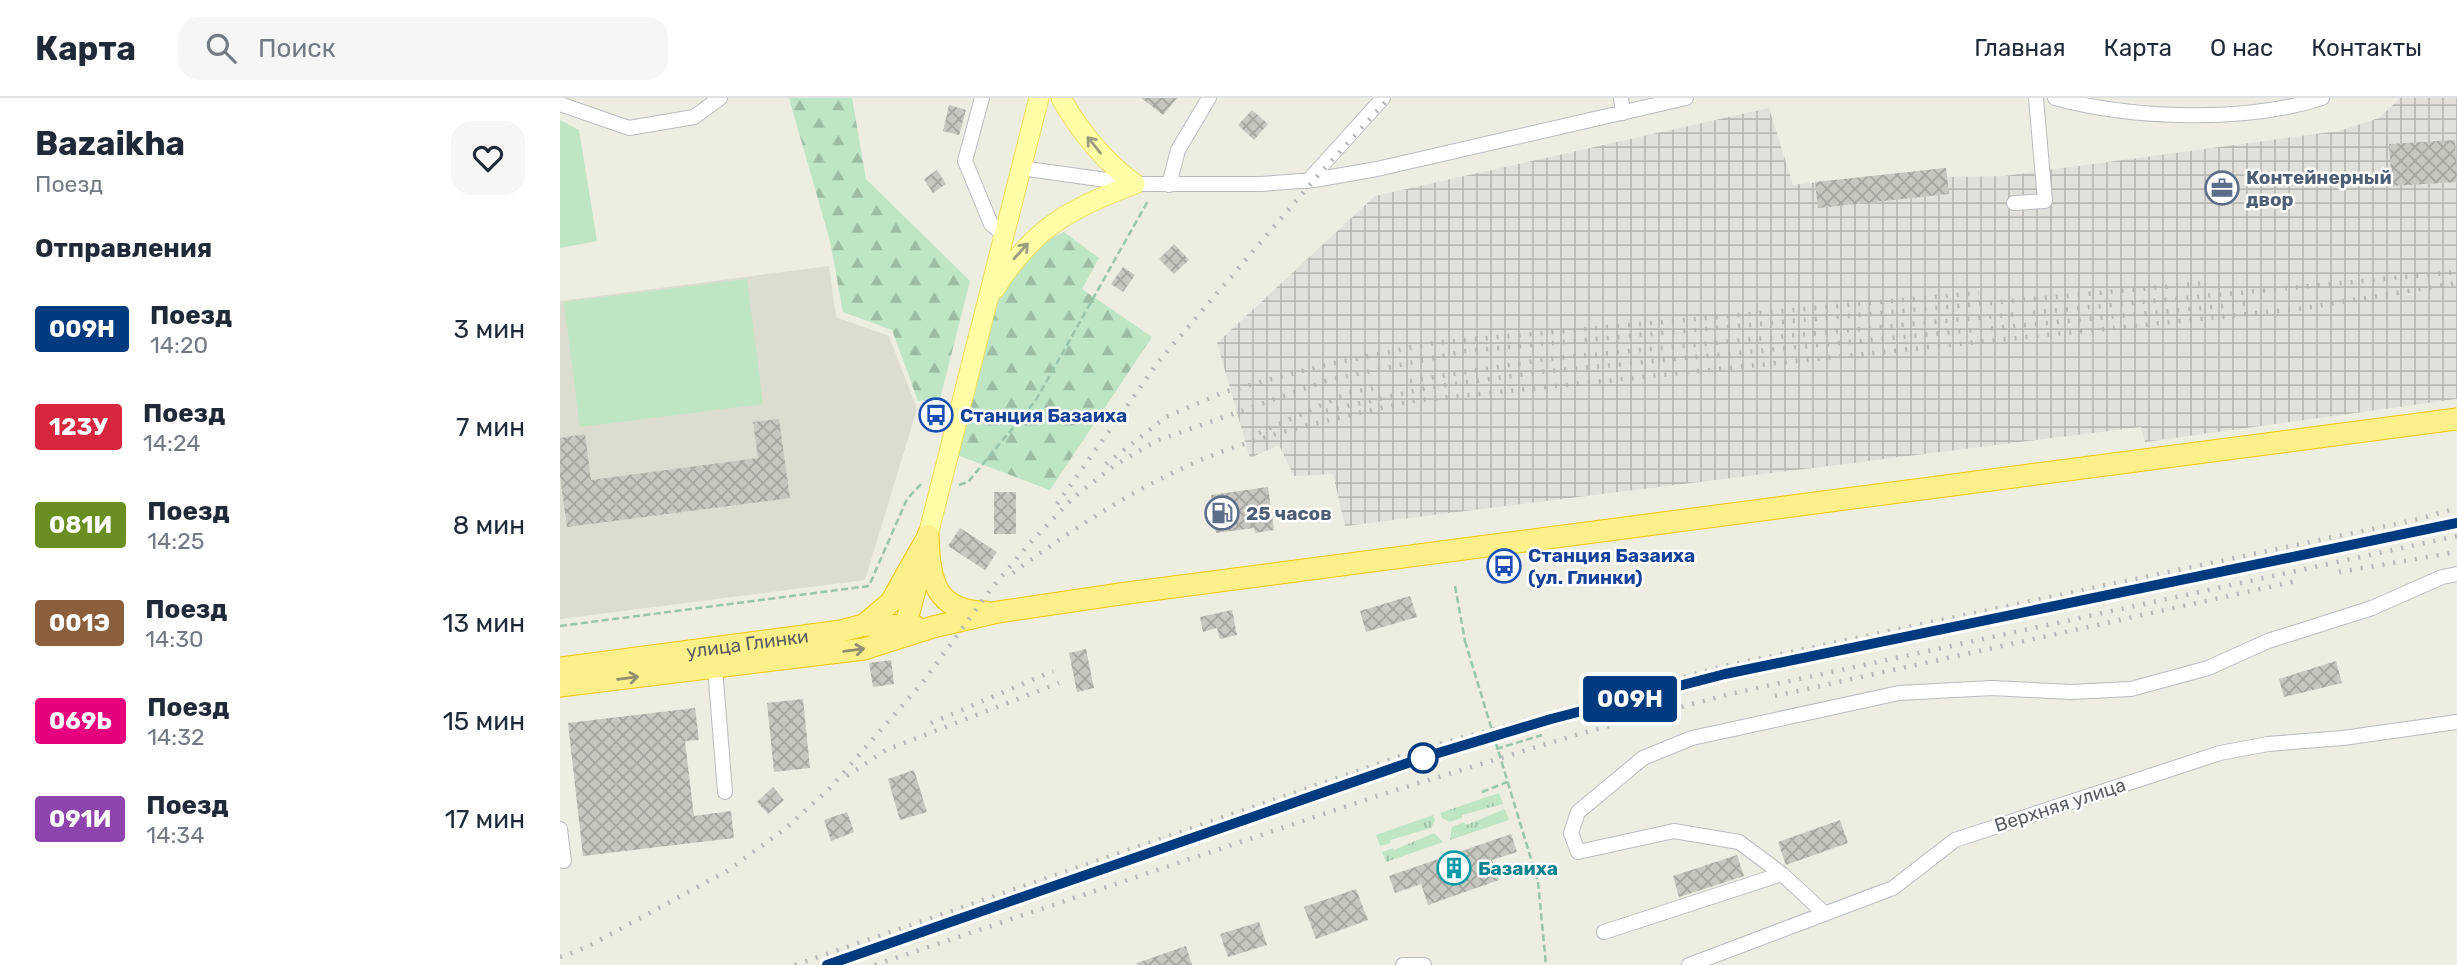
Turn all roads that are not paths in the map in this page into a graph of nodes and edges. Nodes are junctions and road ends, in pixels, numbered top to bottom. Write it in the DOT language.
graph roads {
  1 [pos="720,98"];
  2 [pos="982,98"];
  3 [pos="1040,98"];
  4 [pos="1061,98"];
  5 [pos="1209,98"];
  6 [pos="1383,98"];
  7 [pos="1621,98"];
  8 [pos="1686,98"];
  9 [pos="2036,98"];
  10 [pos="2055,98"];
  11 [pos="2322,98"];
  12 [pos="560,103"];
  13 [pos="1623,113"];
  14 [pos="1021,168"];
  15 [pos="1308,181"];
  16 [pos="1169,185"];
  17 [pos="1142,190"];
  18 [pos="2014,203"];
  19 [pos="1003,234"];
  20 [pos="984,308"];
  21 [pos="2457,419"];
  22 [pos="928,535"];
  23 [pos="2457,574"];
  24 [pos="998,612"];
  25 [pos="864,625"];
  26 [pos="905,630"];
  27 [pos="560,668"];
  28 [pos="715,668"];
  29 [pos="560,686"];
  30 [pos="2457,722"];
  31 [pos="725,792"];
  32 [pos="560,829"];
  33 [pos="564,861"];
  34 [pos="1782,874"];
  35 [pos="1825,914"];
  36 [pos="1604,932"];
  37 [pos="1403,965"];
  38 [pos="1424,965"];
  39 [pos="1689,965"];
  1 -- 12 [label="street"];
  2 -- 19 [label="street"];
  3 -- 14 [label="main road"];
  17 -- 4 [label="main road, one-way"];
  5 -- 16 [label="street"];
  6 -- 15 [label="street"];
  7 -- 13 [label="street"];
  8 -- 13 [label="street"];
  9 -- 18 [label="street"];
  10 -- 11 [label="street"];
  13 -- 15 [label="street"];
  14 -- 17 [label="street"];
  14 -- 19 [label="main road"];
  15 -- 16 [label="street"];
  16 -- 17 [label="street"];
  20 -- 17 [label="main road, one-way"];
  19 -- 20 [label="main road"];
  20 -- 22 [label="main road"];
  21 -- 24 [label="highway"];
  22 -- 24 [label="highway"];
  22 -- 25 [label="highway"];
  22 -- 26 [label="highway"];
  23 -- 34 [label="street"];
  24 -- 26 [label="highway"];
  25 -- 26 [label="highway, улица Глинки"];
  25 -- 27 [label="highway, улица Глинки"];
  28 -- 26 [label="highway, улица Глинки, one-way"];
  29 -- 28 [label="highway, улица Глинки, one-way"];
  28 -- 31 [label="street"];
  30 -- 35 [label="street, Верхняя улица"];
  32 -- 33 [label="street"];
  34 -- 35 [label="street"];
  34 -- 36 [label="street"];
  35 -- 39 [label="street, Верхняя улица"];
  37 -- 38 [label="street"];
}
